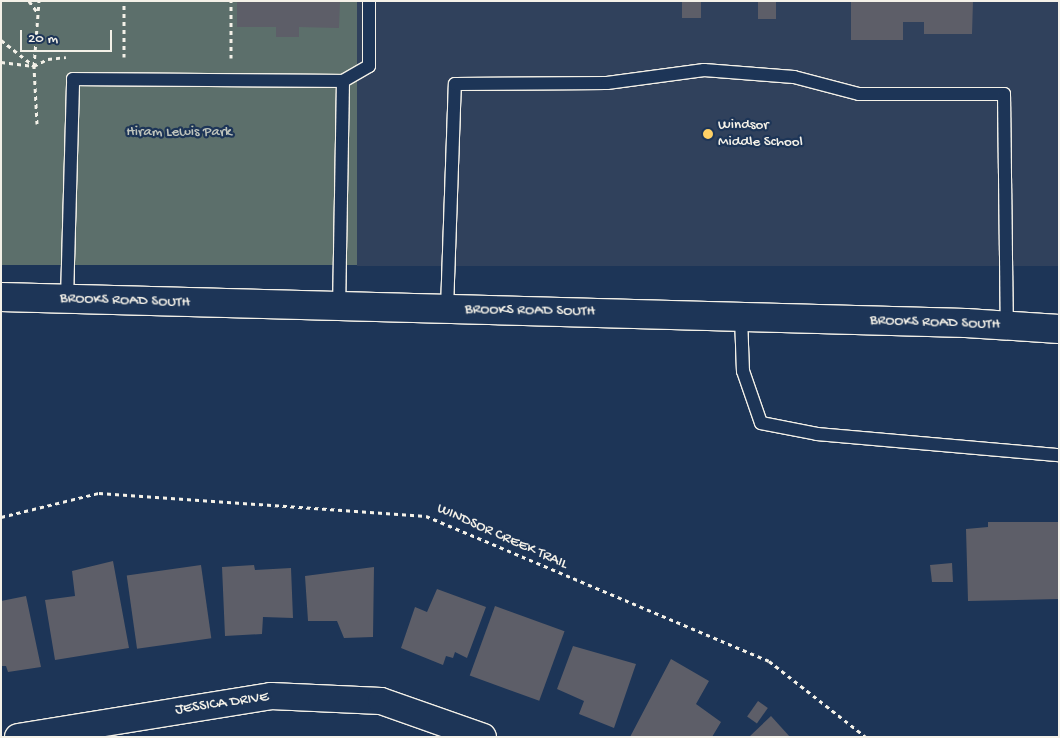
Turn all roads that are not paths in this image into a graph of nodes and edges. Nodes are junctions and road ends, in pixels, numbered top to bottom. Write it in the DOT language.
graph roads {
  1 [pos="369,1"];
  2 [pos="343,81"];
  3 [pos="1,297"];
  4 [pos="67,299"];
  5 [pos="339,306"];
  6 [pos="447,309"];
  7 [pos="740,317"];
  8 [pos="1006,325"];
  9 [pos="1059,329"];
  10 [pos="1059,455"];
  11 [pos="99,730"];
  12 [pos="18,737"];
  13 [pos="483,737"];
  1 -- 2 [label="lane"];
  2 -- 4 [label="lane"];
  2 -- 5 [label="lane"];
  3 -- 4 [label="street, BROOKS ROAD SOUTH"];
  4 -- 5 [label="street, BROOKS ROAD SOUTH"];
  5 -- 6 [label="street, BROOKS ROAD SOUTH"];
  6 -- 7 [label="street, BROOKS ROAD SOUTH"];
  6 -- 8 [label="lane"];
  7 -- 8 [label="street, BROOKS ROAD SOUTH"];
  7 -- 10 [label="lane"];
  8 -- 9 [label="street, BROOKS ROAD SOUTH"];
  11 -- 12 [label="street, JESSICA DRIVE"];
  11 -- 13 [label="street, JESSICA DRIVE"];
}
